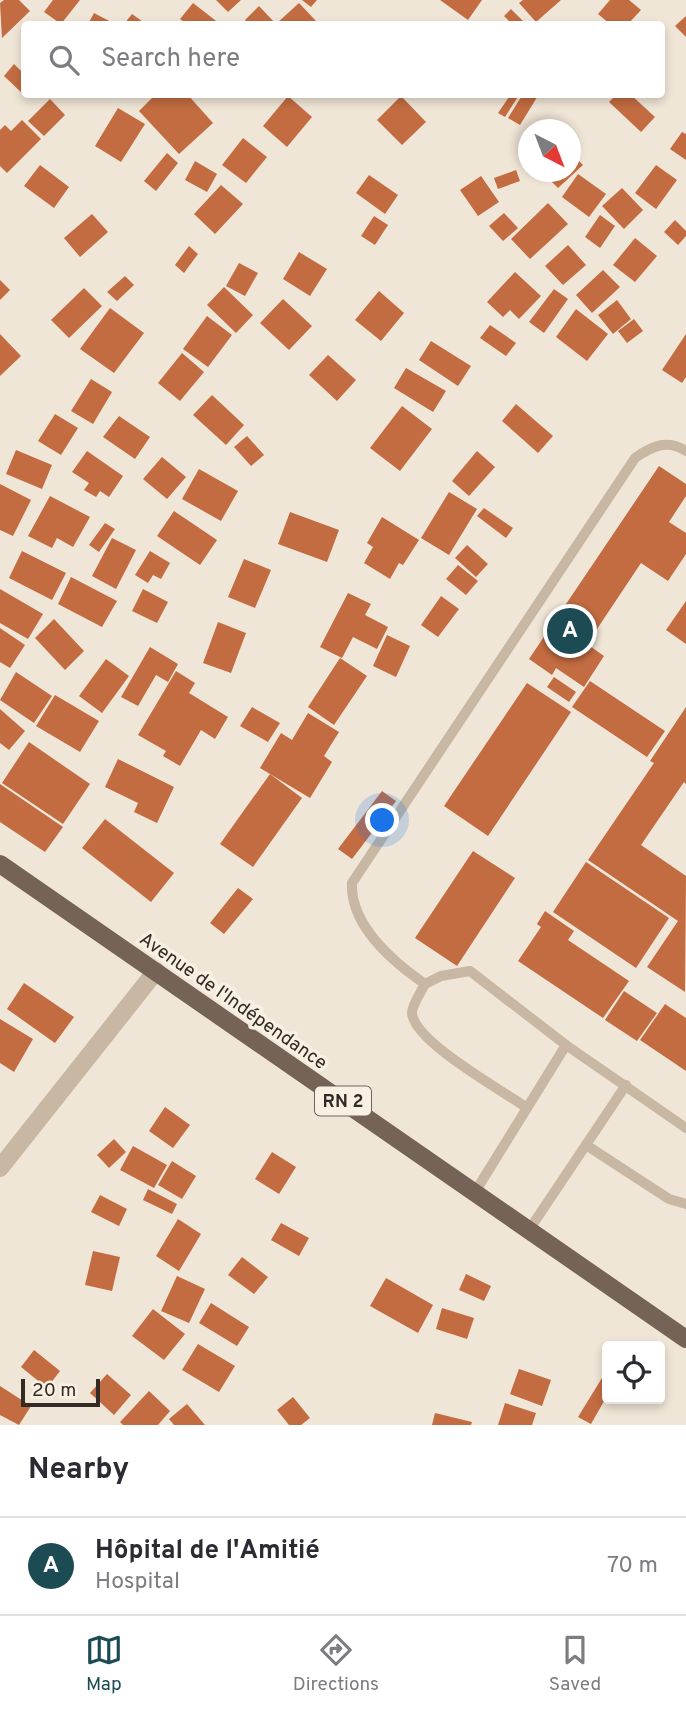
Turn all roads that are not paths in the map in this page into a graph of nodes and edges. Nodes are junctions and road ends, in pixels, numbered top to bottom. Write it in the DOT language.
graph roads {
  1 [pos="686,452"];
  2 [pos="0,864"];
  3 [pos="156,971"];
  4 [pos="425,984"];
  5 [pos="566,1045"];
  6 [pos="626,1085"];
  7 [pos="527,1108"];
  8 [pos="686,1128"];
  9 [pos="586,1144"];
  10 [pos="0,1168"];
  11 [pos="475,1192"];
  12 [pos="686,1204"];
  13 [pos="529,1230"];
  14 [pos="686,1339"];
  1 -- 4 [label="lane"];
  2 -- 3 [label="main road, Avenue de l'Indépendance / RN 2"];
  3 -- 10 [label="street"];
  3 -- 11 [label="main road, Avenue de l'Indépendance / RN 2"];
  4 -- 5 [label="lane"];
  4 -- 7 [label="lane"];
  5 -- 6 [label="lane"];
  5 -- 7 [label="lane"];
  6 -- 8 [label="lane"];
  6 -- 9 [label="lane"];
  7 -- 11 [label="lane"];
  9 -- 12 [label="lane"];
  9 -- 13 [label="lane"];
  11 -- 13 [label="main road, Avenue de l'Indépendance / RN 2"];
  13 -- 14 [label="main road, Avenue de l'Indépendance / RN 2"];
}
